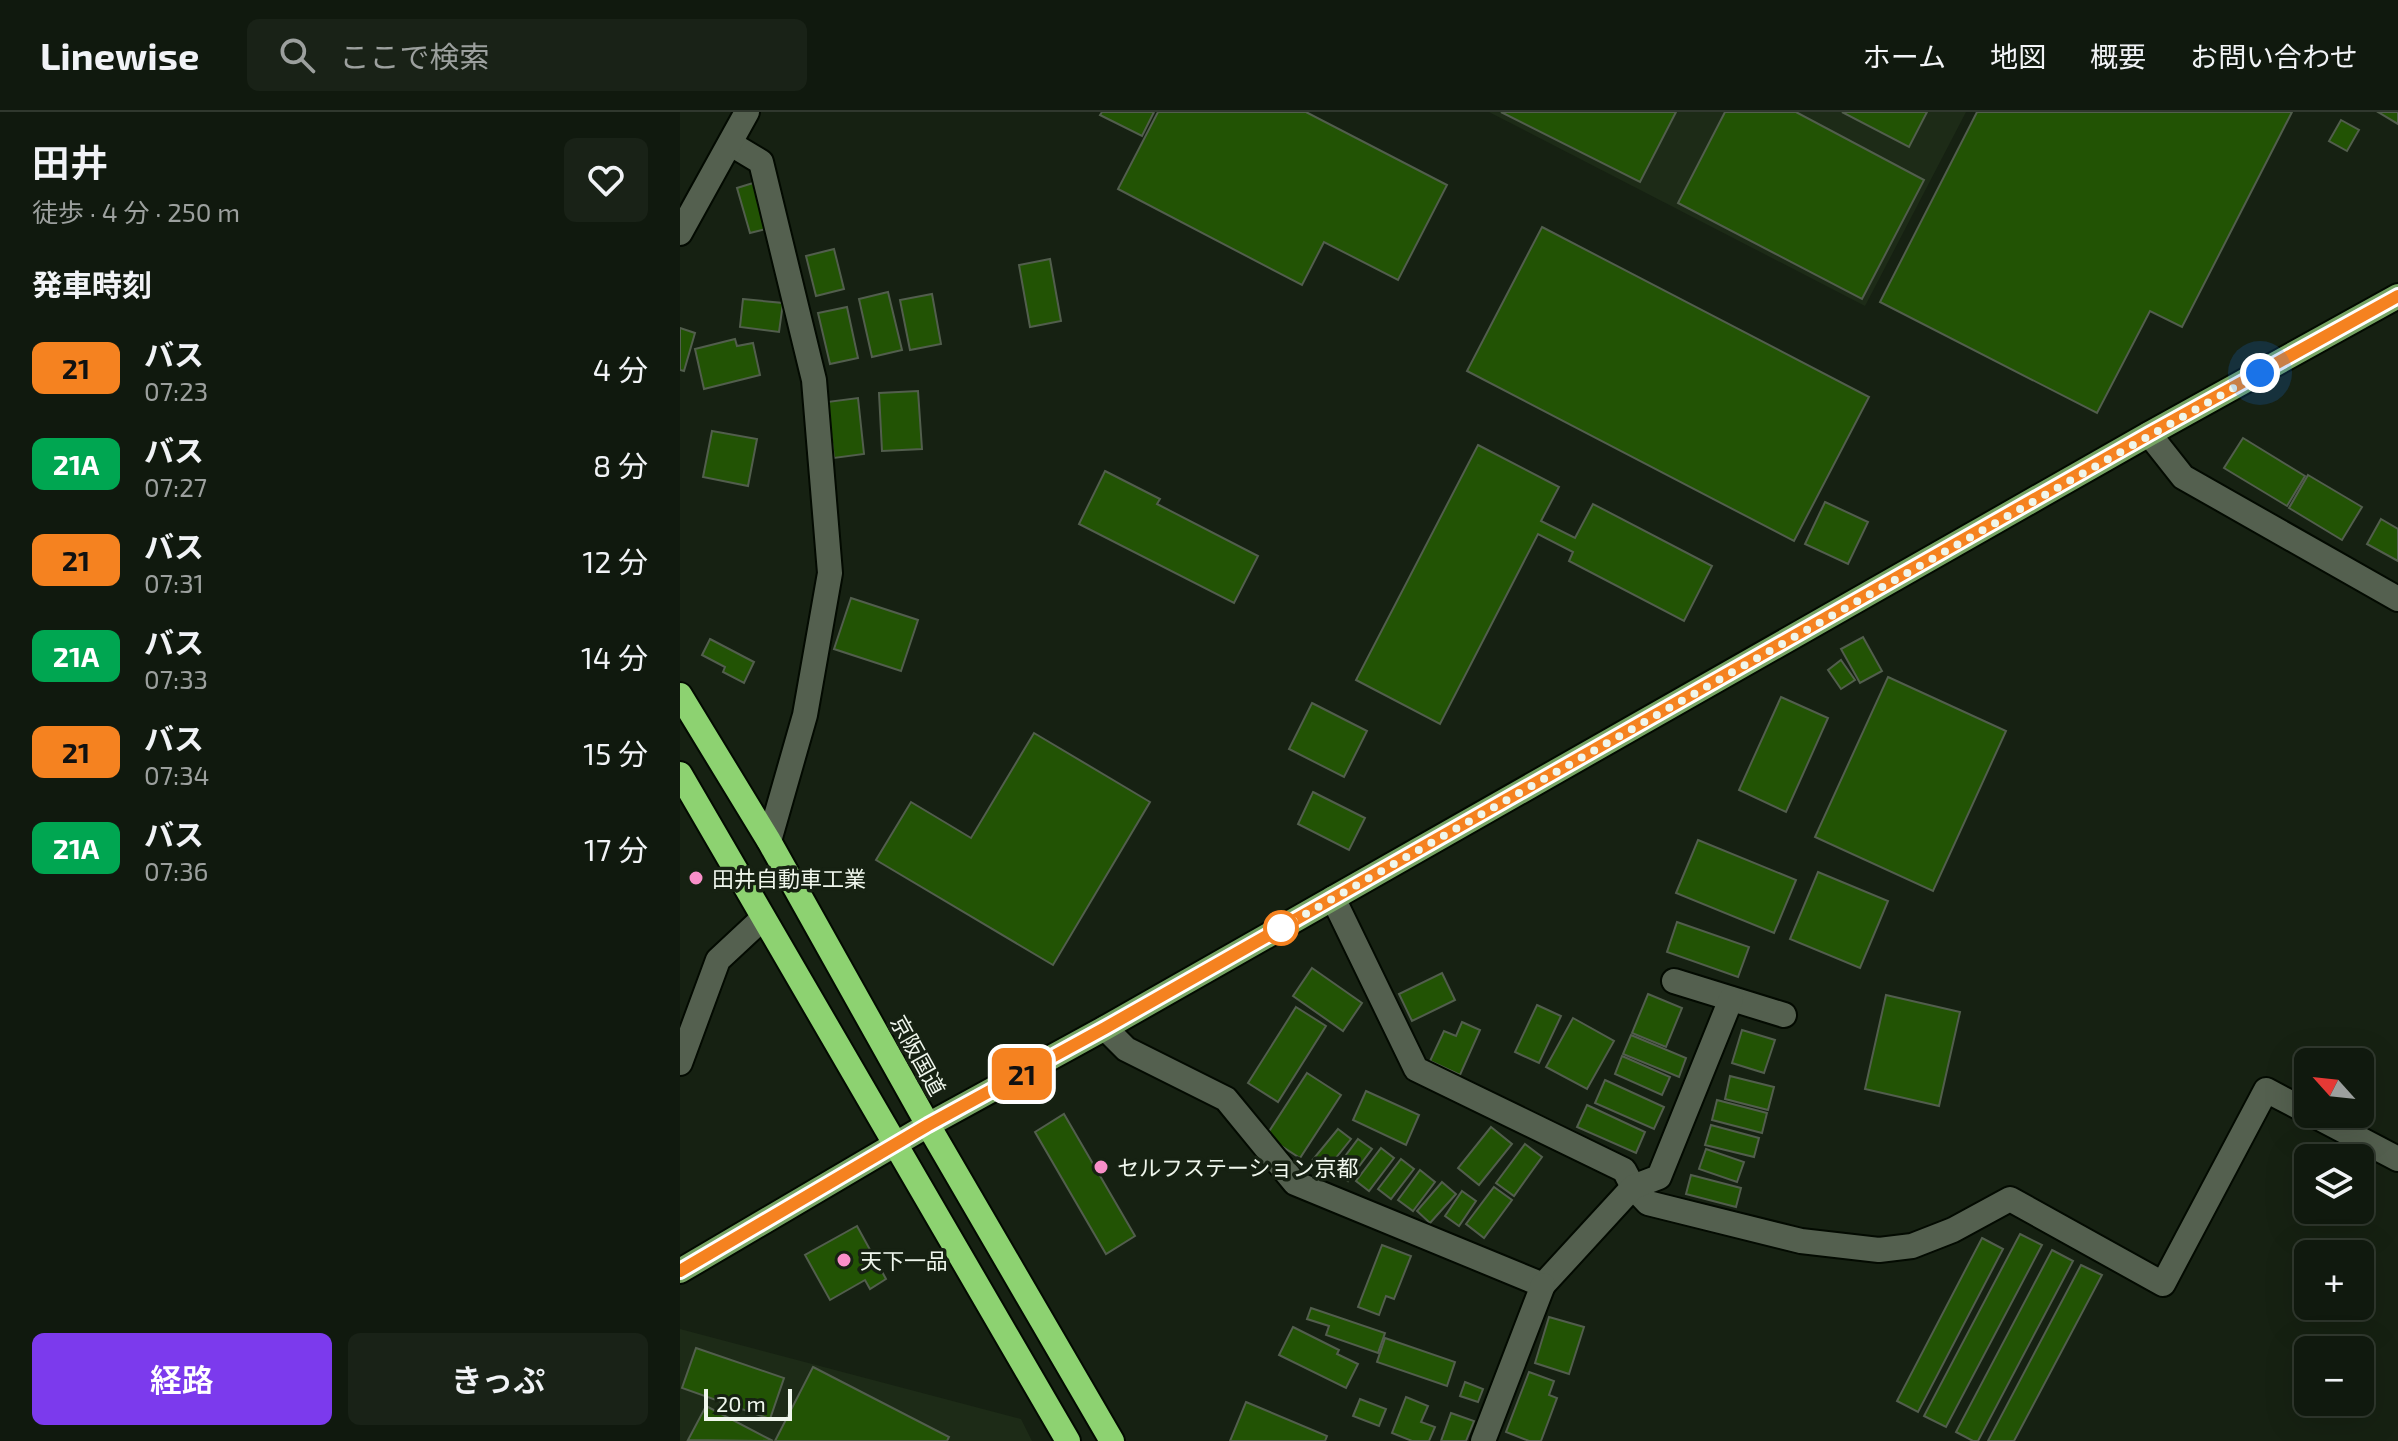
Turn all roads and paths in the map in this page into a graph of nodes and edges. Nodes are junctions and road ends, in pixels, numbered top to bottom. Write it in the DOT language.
graph roads {
  1 [pos="747,112"];
  2 [pos="731,144"];
  3 [pos="680,233"];
  4 [pos="2398,296"];
  5 [pos="2149,434"];
  6 [pos="2398,599"];
  7 [pos="680,695"];
  8 [pos="680,774"];
  9 [pos="769,841"];
  10 [pos="1333,898"];
  11 [pos="762,919"];
  12 [pos="1674,981"];
  13 [pos="1731,999"];
  14 [pos="1784,1015"];
  15 [pos="1105,1028"];
  16 [pos="680,1063"];
  17 [pos="2294,1105"];
  18 [pos="928,1125"];
  19 [pos="2339,1128"];
  20 [pos="894,1145"];
  21 [pos="2398,1159"];
  22 [pos="1633,1187"];
  23 [pos="680,1271"];
  24 [pos="1543,1285"];
  25 [pos="1068,1441"];
  26 [pos="1112,1441"];
  27 [pos="1483,1441"];
  1 -- 2 [label="street"];
  2 -- 3 [label="street"];
  2 -- 9 [label="street"];
  4 -- 5 [label="main road"];
  5 -- 6 [label="street"];
  5 -- 10 [label="main road"];
  7 -- 9 [label="highway, 京阪国道"];
  8 -- 11 [label="highway"];
  9 -- 18 [label="highway, 京阪国道"];
  10 -- 15 [label="main road"];
  10 -- 22 [label="street"];
  11 -- 16 [label="street"];
  11 -- 20 [label="highway"];
  12 -- 13 [label="street"];
  13 -- 14 [label="street"];
  13 -- 22 [label="street"];
  15 -- 18 [label="main road"];
  15 -- 24 [label="street"];
  17 -- 22 [label="street"];
  18 -- 20 [label="main road"];
  18 -- 26 [label="highway, 京阪国道"];
  19 -- 21 [label="street"];
  20 -- 23 [label="main road"];
  20 -- 25 [label="highway"];
  22 -- 24 [label="street"];
  24 -- 27 [label="street"];
}
